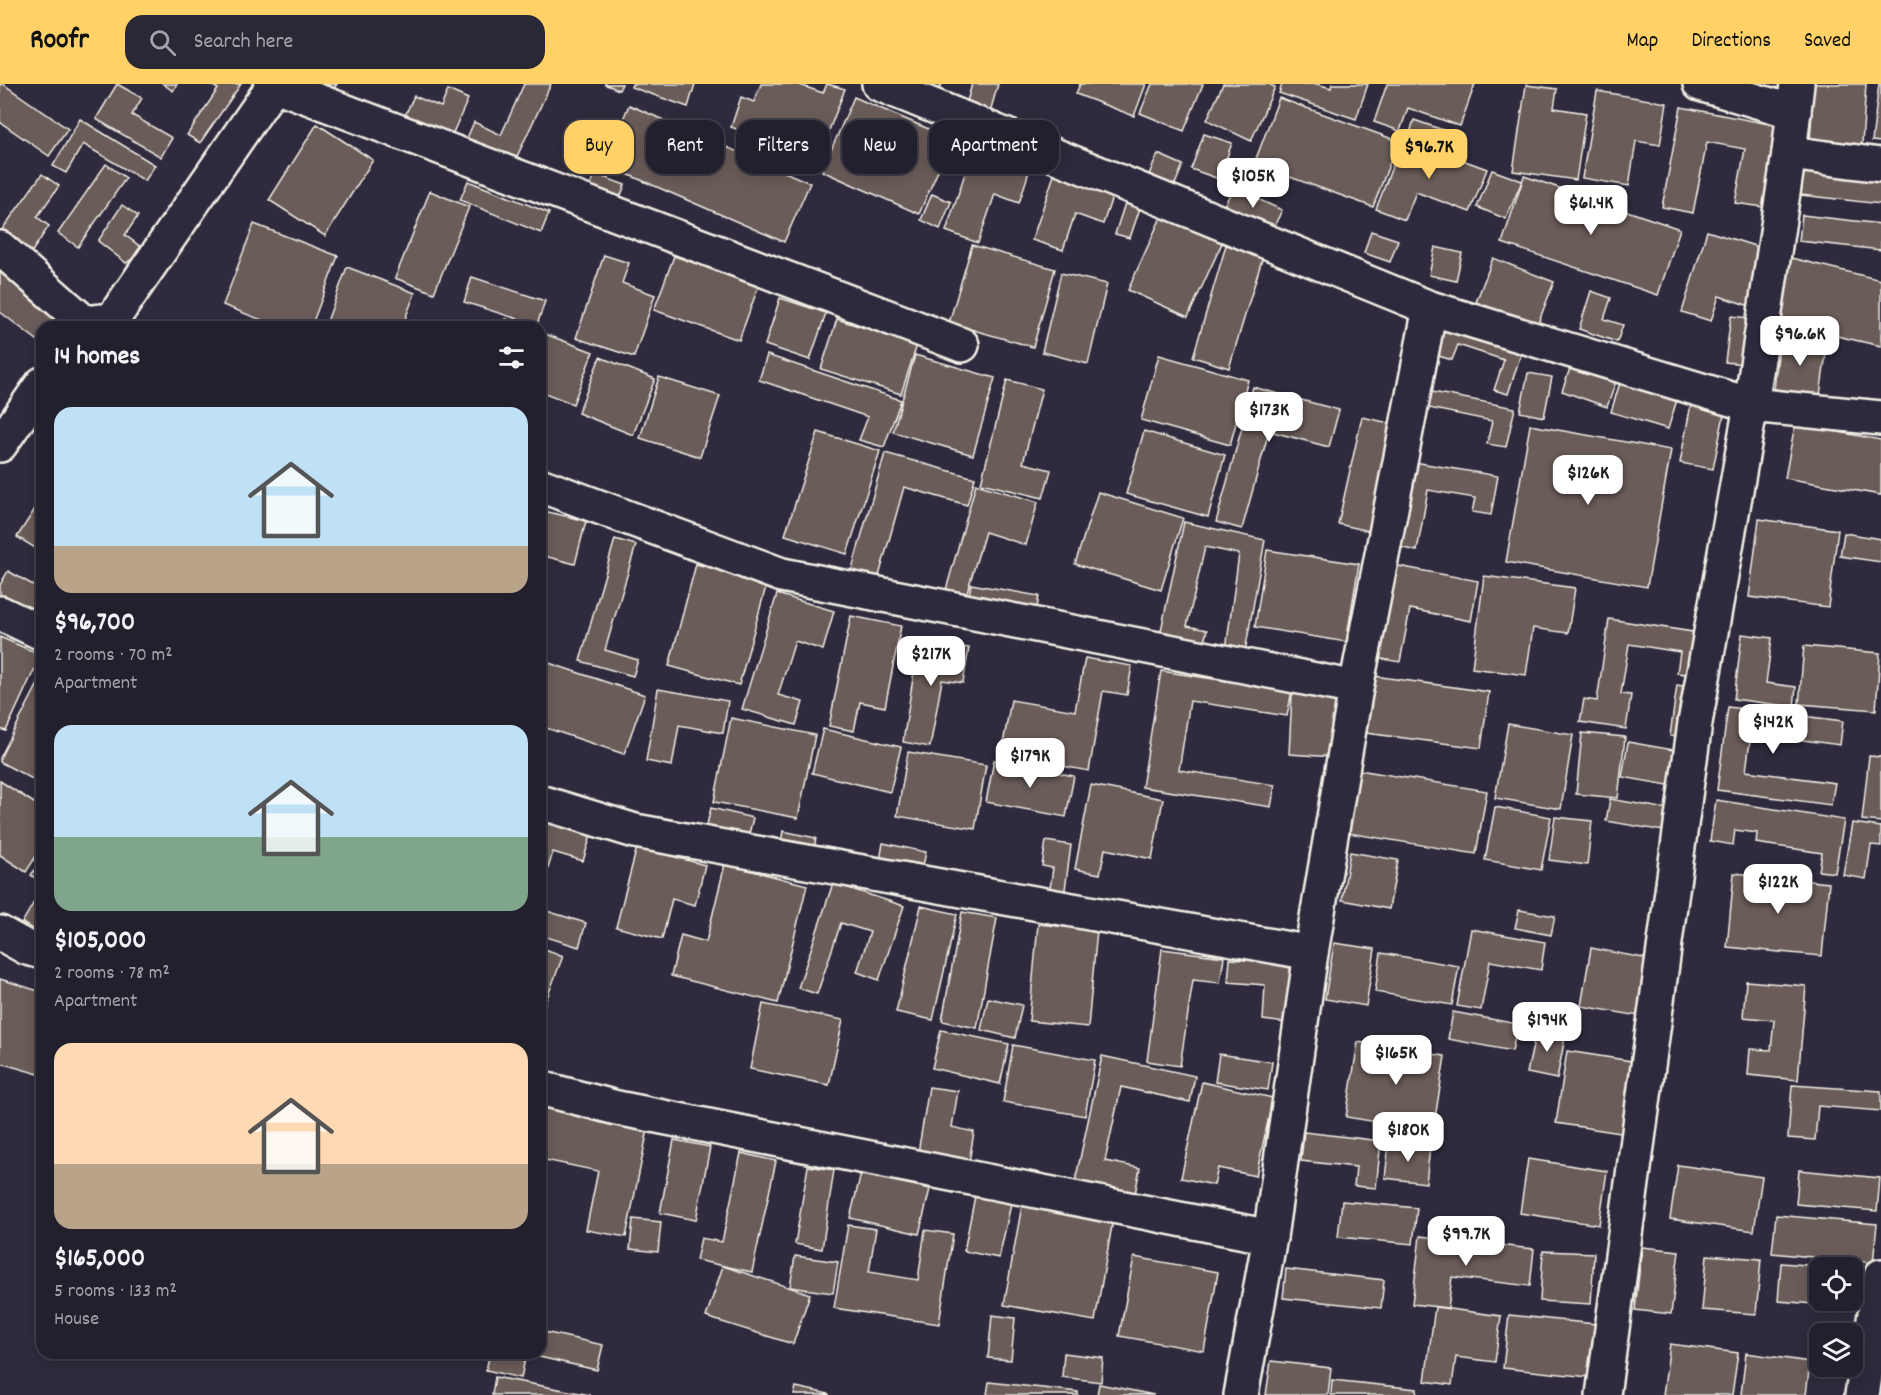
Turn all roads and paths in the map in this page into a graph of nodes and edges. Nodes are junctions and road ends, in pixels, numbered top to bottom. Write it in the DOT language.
graph roads {
  1 [pos="273,84"];
  2 [pos="879,84"];
  3 [pos="1700,84"];
  4 [pos="1796,98"];
  5 [pos="1790,153"];
  6 [pos="1881,165"];
  7 [pos="0,248"];
  8 [pos="1430,308"];
  9 [pos="98,321"];
  10 [pos="104,321"];
  11 [pos="962,345"];
  12 [pos="36,393"];
  13 [pos="1751,405"];
  14 [pos="1881,418"];
  15 [pos="0,445"];
  16 [pos="546,487"];
  17 [pos="0,613"];
  18 [pos="36,630"];
  19 [pos="1356,688"];
  20 [pos="546,804"];
  21 [pos="0,933"];
  22 [pos="36,950"];
  23 [pos="1311,953"];
  24 [pos="546,1090"];
  25 [pos="1270,1237"];
  26 [pos="1881,1276"];
  27 [pos="1241,1395"];
  28 [pos="1603,1395"];
  29 [pos="1862,1395"];
  1 -- 10 [label="street"];
  1 -- 11 [label="street"];
  2 -- 8 [label="street"];
  3 -- 4 [label="street"];
  4 -- 5 [label="street"];
  5 -- 6 [label="street"];
  5 -- 13 [label="street"];
  7 -- 9 [label="street"];
  8 -- 13 [label="street"];
  8 -- 19 [label="street"];
  12 -- 15 [label="street"];
  13 -- 14 [label="street"];
  13 -- 28 [label="street"];
  16 -- 19 [label="street"];
  17 -- 18 [label="street"];
  19 -- 23 [label="street"];
  20 -- 23 [label="street"];
  21 -- 22 [label="street"];
  23 -- 25 [label="street"];
  24 -- 25 [label="street"];
  25 -- 27 [label="street"];
  26 -- 29 [label="street"];
}
